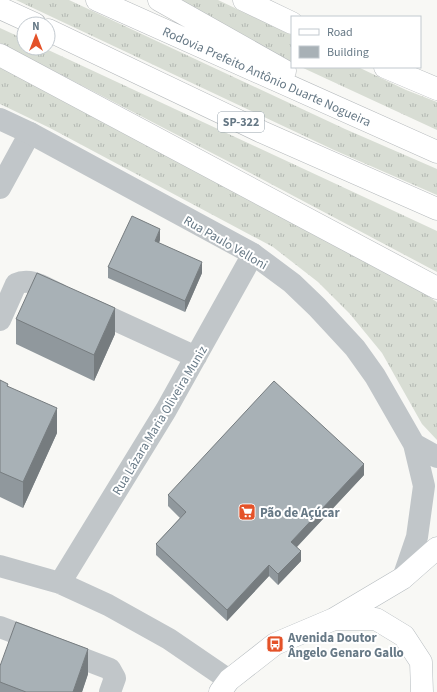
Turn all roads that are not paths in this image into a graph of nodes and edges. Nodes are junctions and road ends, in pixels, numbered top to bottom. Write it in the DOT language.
graph roads {
  1 [pos="97,0"];
  2 [pos="159,0"];
  3 [pos="244,0"];
  4 [pos="0,8"];
  5 [pos="18,16"];
  6 [pos="291,23"];
  7 [pos="56,34"];
  8 [pos="0,55"];
  9 [pos="387,68"];
  10 [pos="437,88"];
  11 [pos="0,119"];
  12 [pos="30,133"];
  13 [pos="396,133"];
  14 [pos="437,152"];
  15 [pos="0,188"];
  16 [pos="437,209"];
  17 [pos="253,254"];
  18 [pos="437,288"];
  19 [pos="0,320"];
  20 [pos="196,357"];
  21 [pos="414,444"];
  22 [pos="437,457"];
  23 [pos="437,548"];
  24 [pos="0,566"];
  25 [pos="403,578"];
  26 [pos="60,583"];
  27 [pos="334,619"];
  28 [pos="0,627"];
  29 [pos="437,680"];
  30 [pos="224,686"];
  31 [pos="110,692"];
  32 [pos="422,692"];
  33 [pos="427,692"];
  1 -- 13 [label="main road, Rodovia Prefeito Antônio Duarte Nogueira"];
  2 -- 13 [label="main road"];
  3 -- 6 [label="main road"];
  4 -- 5 [label="main road"];
  7 -- 16 [label="main road, SP-322"];
  8 -- 18 [label="main road"];
  9 -- 10 [label="main road"];
  11 -- 12 [label="street, Rua Paulo Velloni"];
  12 -- 15 [label="street"];
  12 -- 17 [label="street, Rua Paulo Velloni"];
  13 -- 14 [label="main road, Rodovia Prefeito Antônio Duarte Nogueira"];
  17 -- 20 [label="street, Rua Lázara Maria Oliveira Muniz"];
  17 -- 21 [label="street, Rua Paulo Velloni"];
  19 -- 20 [label="street"];
  20 -- 26 [label="street, Rua Lázara Maria Oliveira Muniz"];
  21 -- 22 [label="street"];
  21 -- 25 [label="street, Rua Paulo Velloni"];
  23 -- 25 [label="main road"];
  24 -- 26 [label="street"];
  25 -- 27 [label="main road"];
  26 -- 30 [label="street"];
  27 -- 30 [label="main road"];
  27 -- 32 [label="main road"];
  28 -- 31 [label="street"];
  29 -- 33 [label="main road"];
}
